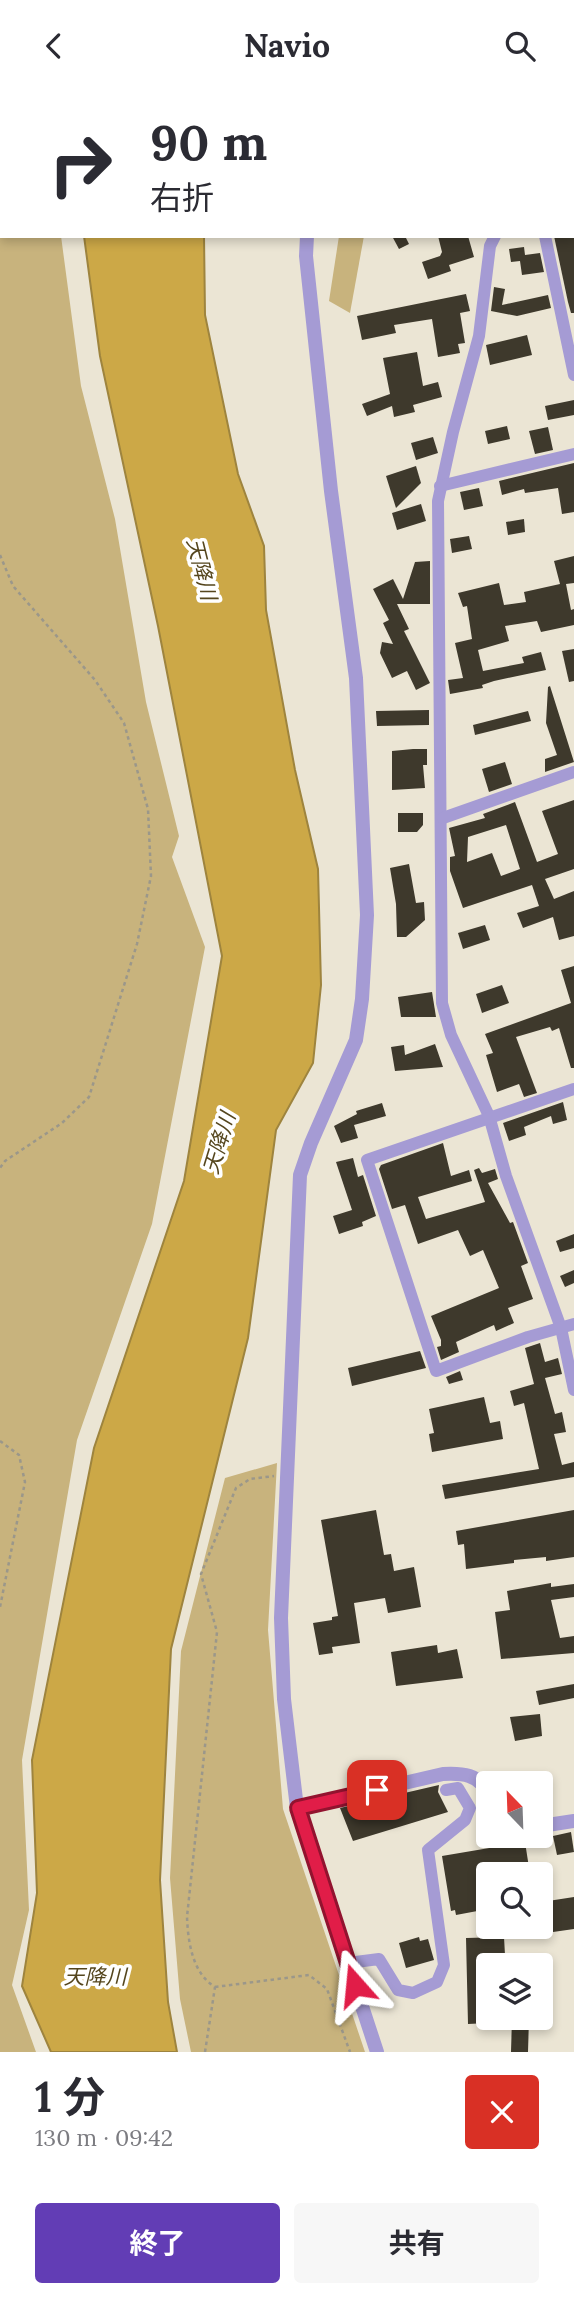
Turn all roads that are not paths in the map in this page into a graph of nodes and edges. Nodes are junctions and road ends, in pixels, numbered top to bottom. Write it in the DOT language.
graph roads {
  1 [pos="307,238"];
  2 [pos="494,238"];
  3 [pos="545,238"];
  4 [pos="574,375"];
  5 [pos="574,454"];
  6 [pos="440,486"];
  7 [pos="574,772"];
  8 [pos="443,818"];
  9 [pos="574,1089"];
  10 [pos="489,1116"];
  11 [pos="574,1324"];
  12 [pos="561,1328"];
  13 [pos="574,1390"];
  14 [pos="476,1779"];
  15 [pos="446,1790"];
  16 [pos="298,1808"];
  17 [pos="574,1821"];
  18 [pos="553,1824"];
  19 [pos="348,1963"];
  20 [pos="377,2052"];
  1 -- 16 [label="street"];
  2 -- 6 [label="street"];
  3 -- 4 [label="street"];
  5 -- 6 [label="street"];
  6 -- 8 [label="street"];
  7 -- 8 [label="street"];
  8 -- 10 [label="street"];
  9 -- 10 [label="street"];
  10 -- 12 [label="street"];
  10 -- 12 [label="street"];
  11 -- 12 [label="street"];
  12 -- 13 [label="street"];
  14 -- 16 [label="street"];
  15 -- 19 [label="street"];
  16 -- 19 [label="street"];
  17 -- 18 [label="street"];
  19 -- 20 [label="street"];
}
